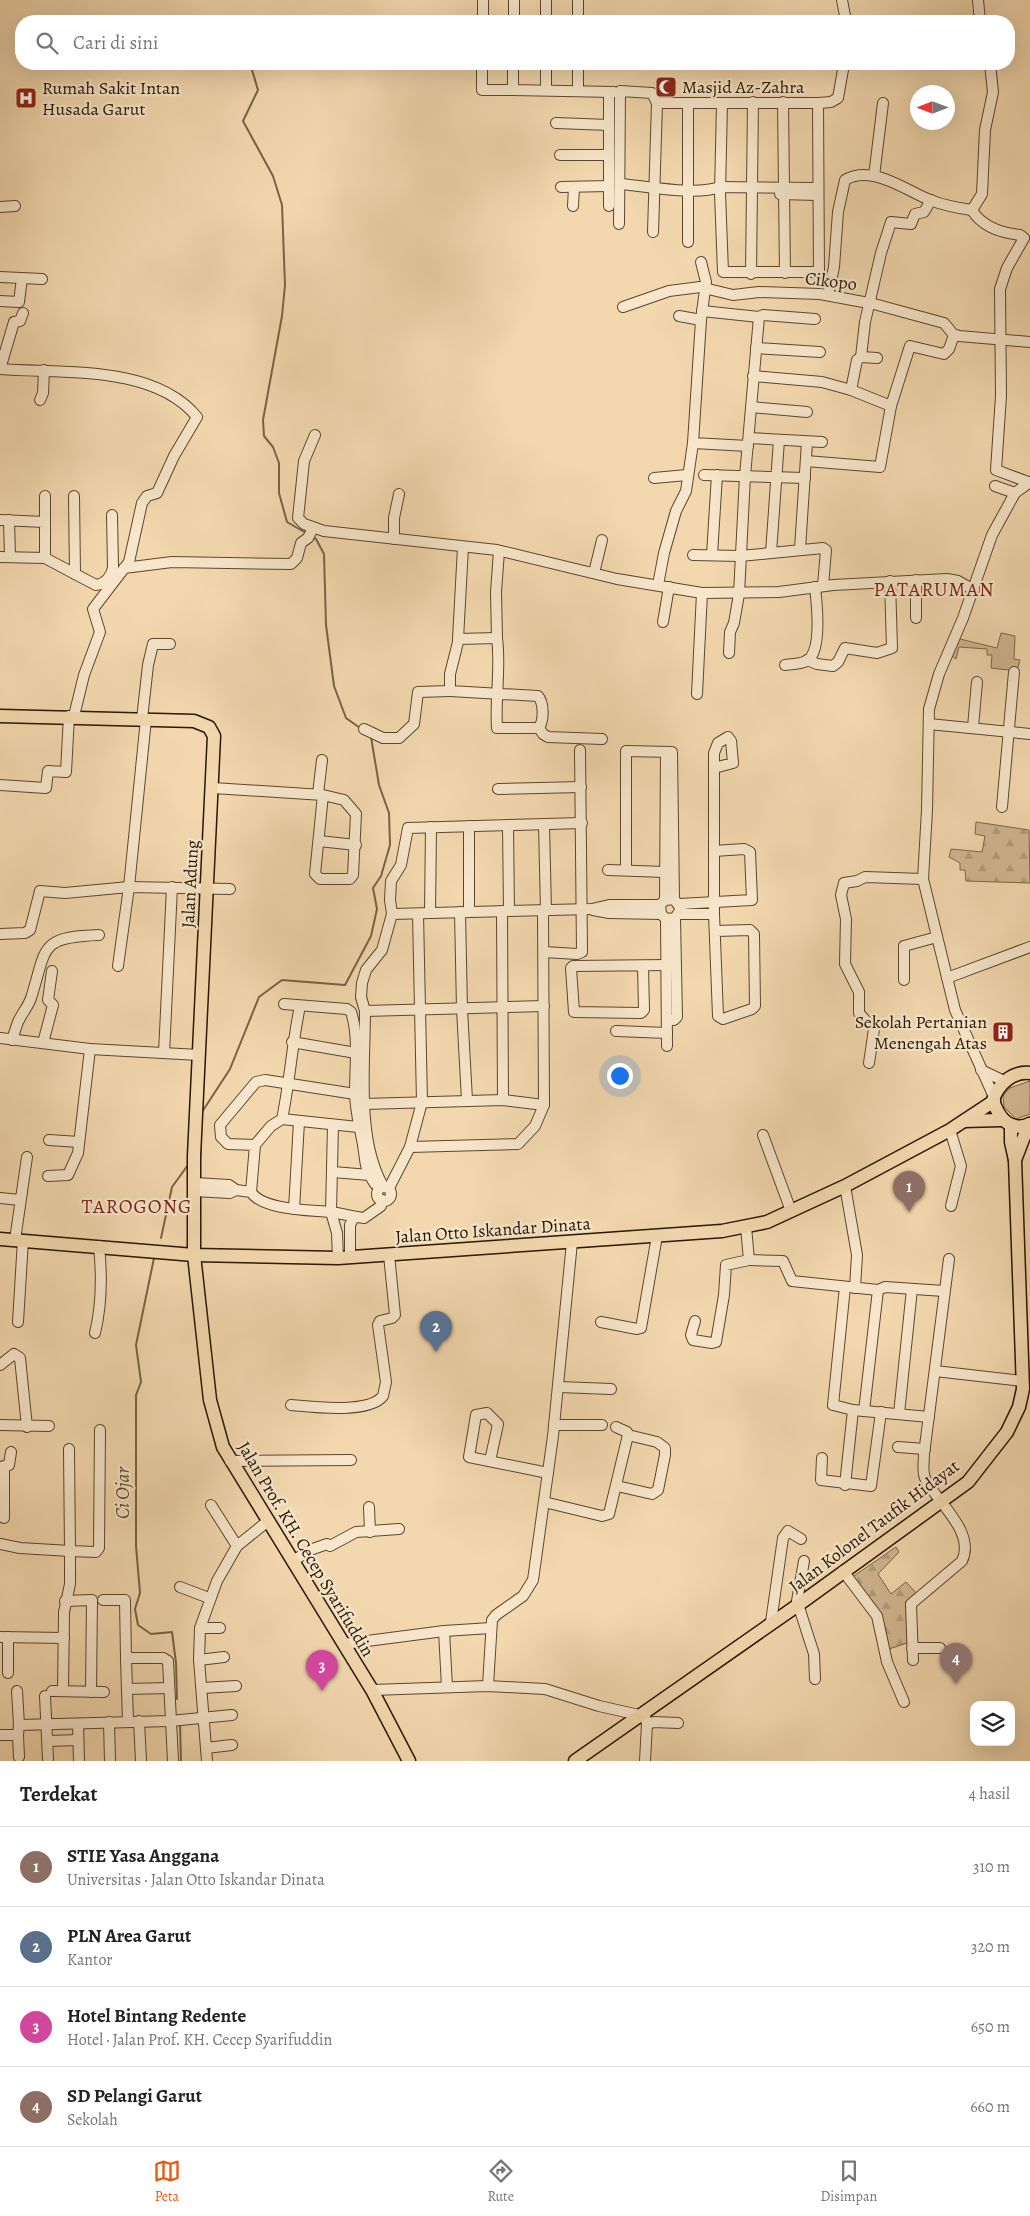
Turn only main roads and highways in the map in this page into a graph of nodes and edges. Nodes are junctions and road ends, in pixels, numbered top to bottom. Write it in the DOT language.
graph roads {
  1 [pos="0,716"];
  2 [pos="1030,1073"];
  3 [pos="994,1099"];
  4 [pos="964,1121"];
  5 [pos="1021,1126"];
  6 [pos="0,1239"];
  7 [pos="194,1255"];
  8 [pos="1024,1295"];
  9 [pos="1026,1365"];
  10 [pos="1024,1404"];
  11 [pos="409,1761"];
  12 [pos="575,1761"];
  1 -- 7 [label="main road, Jalan Adung"];
  2 -- 3 [label="main road"];
  3 -- 4 [label="main road, Jalan Otto Iskandar Dinata"];
  3 -- 5 [label="main road, Jalan Kolonel Taufik Hidayat"];
  4 -- 5 [label="main road"];
  4 -- 7 [label="main road, Jalan Otto Iskandar Dinata"];
  5 -- 8 [label="main road, Jalan Kolonel Taufik Hidayat"];
  6 -- 7 [label="main road, Jalan Otto Iskandar Dinata"];
  7 -- 11 [label="main road, Jalan Prof. KH. Cecep Syarifuddin"];
  8 -- 9 [label="main road, Jalan Kolonel Taufik Hidayat"];
  9 -- 10 [label="main road, Jalan Kolonel Taufik Hidayat"];
  10 -- 12 [label="main road, Jalan Kolonel Taufik Hidayat"];
}
